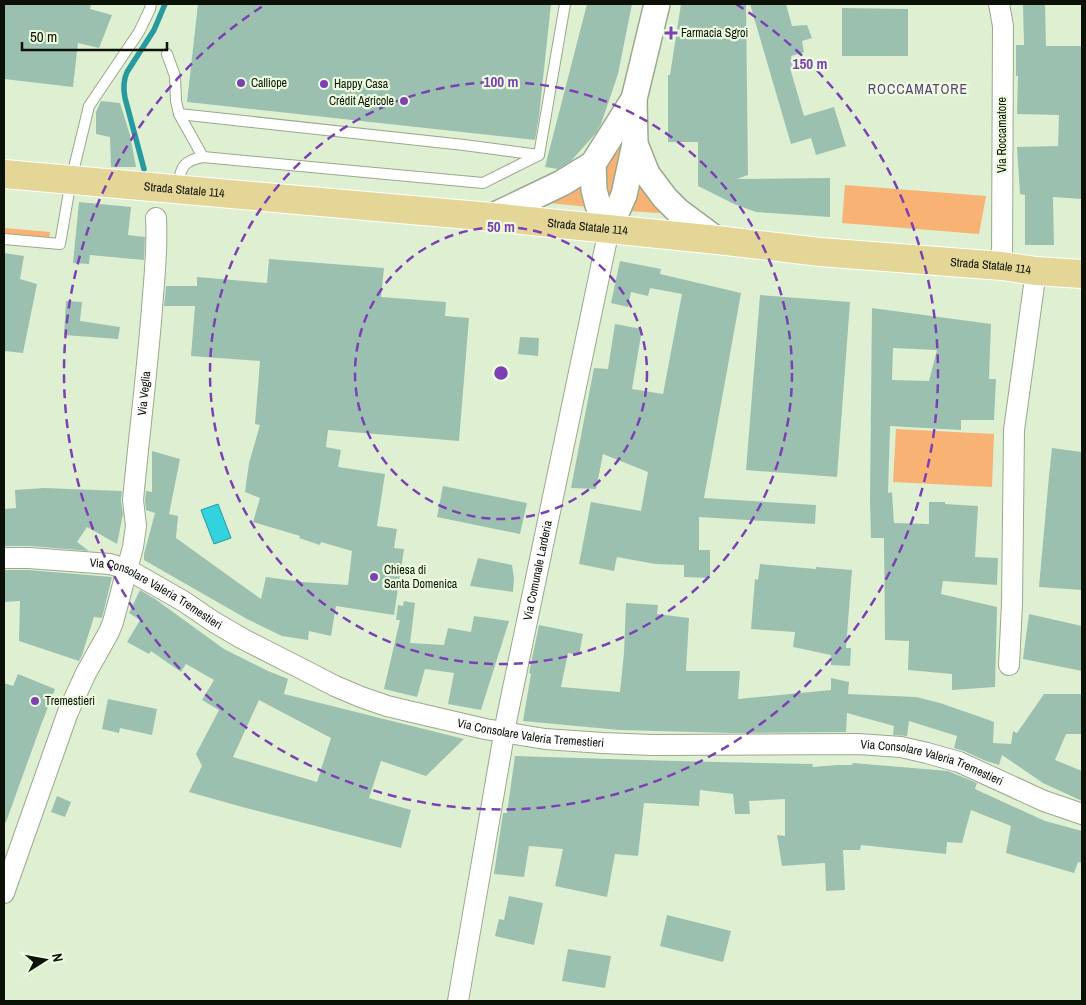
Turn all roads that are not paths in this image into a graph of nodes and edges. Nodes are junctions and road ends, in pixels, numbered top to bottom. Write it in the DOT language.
graph roads {
  1 [pos="151,4"];
  2 [pos="565,4"];
  3 [pos="657,4"];
  4 [pos="999,4"];
  5 [pos="168,54"];
  6 [pos="634,99"];
  7 [pos="179,114"];
  8 [pos="635,144"];
  9 [pos="539,155"];
  10 [pos="202,157"];
  11 [pos="593,164"];
  12 [pos="4,174"];
  13 [pos="71,180"];
  14 [pos="176,189"];
  15 [pos="491,217"];
  16 [pos="156,218"];
  17 [pos="609,229"];
  18 [pos="4,238"];
  19 [pos="717,240"];
  20 [pos="1002,266"];
  21 [pos="1036,271"];
  22 [pos="1082,274"];
  23 [pos="4,558"];
  24 [pos="127,569"];
  25 [pos="1009,665"];
  26 [pos="504,733"];
  27 [pos="1082,814"];
  28 [pos="4,893"];
  29 [pos="458,1001"];
  1 -- 13 [label="lane"];
  2 -- 9 [label="lane"];
  3 -- 6 [label="street, Via Comunale Larderia"];
  4 -- 20 [label="street, Via Roccamatore"];
  5 -- 7 [label="lane"];
  6 -- 8 [label="street, Via Comunale Larderia"];
  6 -- 11 [label="street, Via Comunale Larderia"];
  7 -- 9 [label="lane"];
  7 -- 10 [label="lane"];
  8 -- 17 [label="street, Via Comunale Larderia"];
  8 -- 19 [label="street, Via Comunale Larderia"];
  9 -- 10 [label="lane"];
  10 -- 14 [label="lane"];
  11 -- 15 [label="street, Via Comunale Larderia"];
  11 -- 17 [label="street"];
  12 -- 13 [label="main road, Strada Statale 114"];
  13 -- 14 [label="main road, Strada Statale 114"];
  13 -- 18 [label="lane"];
  14 -- 15 [label="main road, Strada Statale 114"];
  15 -- 17 [label="main road, Strada Statale 114"];
  16 -- 24 [label="street, Via Veglia"];
  17 -- 19 [label="main road, Strada Statale 114"];
  17 -- 26 [label="street, Via Comunale Larderia"];
  19 -- 20 [label="main road, Strada Statale 114"];
  20 -- 21 [label="main road, Strada Statale 114"];
  21 -- 22 [label="main road, Strada Statale 114"];
  21 -- 25 [label="street"];
  23 -- 24 [label="street, Via Consolare Valeria Tremestieri"];
  24 -- 26 [label="street, Via Consolare Valeria Tremestieri"];
  24 -- 28 [label="street, Via Veglia"];
  26 -- 27 [label="street, Via Consolare Valeria Tremestieri"];
  26 -- 29 [label="street, Via Comunale Larderia"];
}
